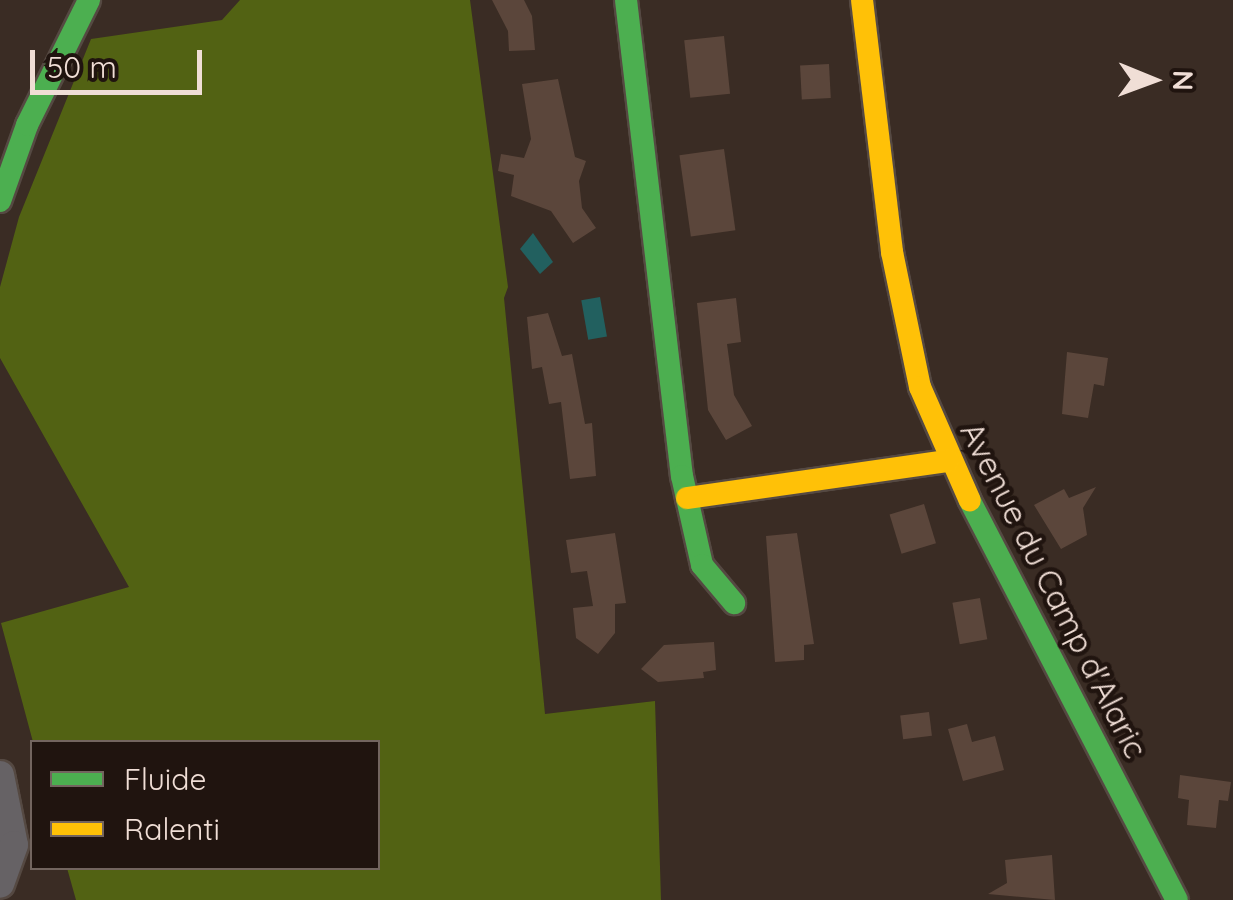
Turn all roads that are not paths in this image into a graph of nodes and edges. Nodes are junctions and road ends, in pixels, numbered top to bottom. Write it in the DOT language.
graph roads {
  1 [pos="89,0"];
  2 [pos="626,0"];
  3 [pos="862,0"];
  4 [pos="0,201"];
  5 [pos="948,461"];
  6 [pos="687,498"];
  7 [pos="734,603"];
  8 [pos="0,775"];
  9 [pos="0,884"];
  10 [pos="1177,900"];
  1 -- 4 [label="street"];
  2 -- 6 [label="street"];
  3 -- 5 [label="street, Avenue du Camp d'Alaric"];
  5 -- 6 [label="street"];
  5 -- 10 [label="street, Avenue du Camp d'Alaric"];
  6 -- 7 [label="street"];
  8 -- 9 [label="street"];
}
